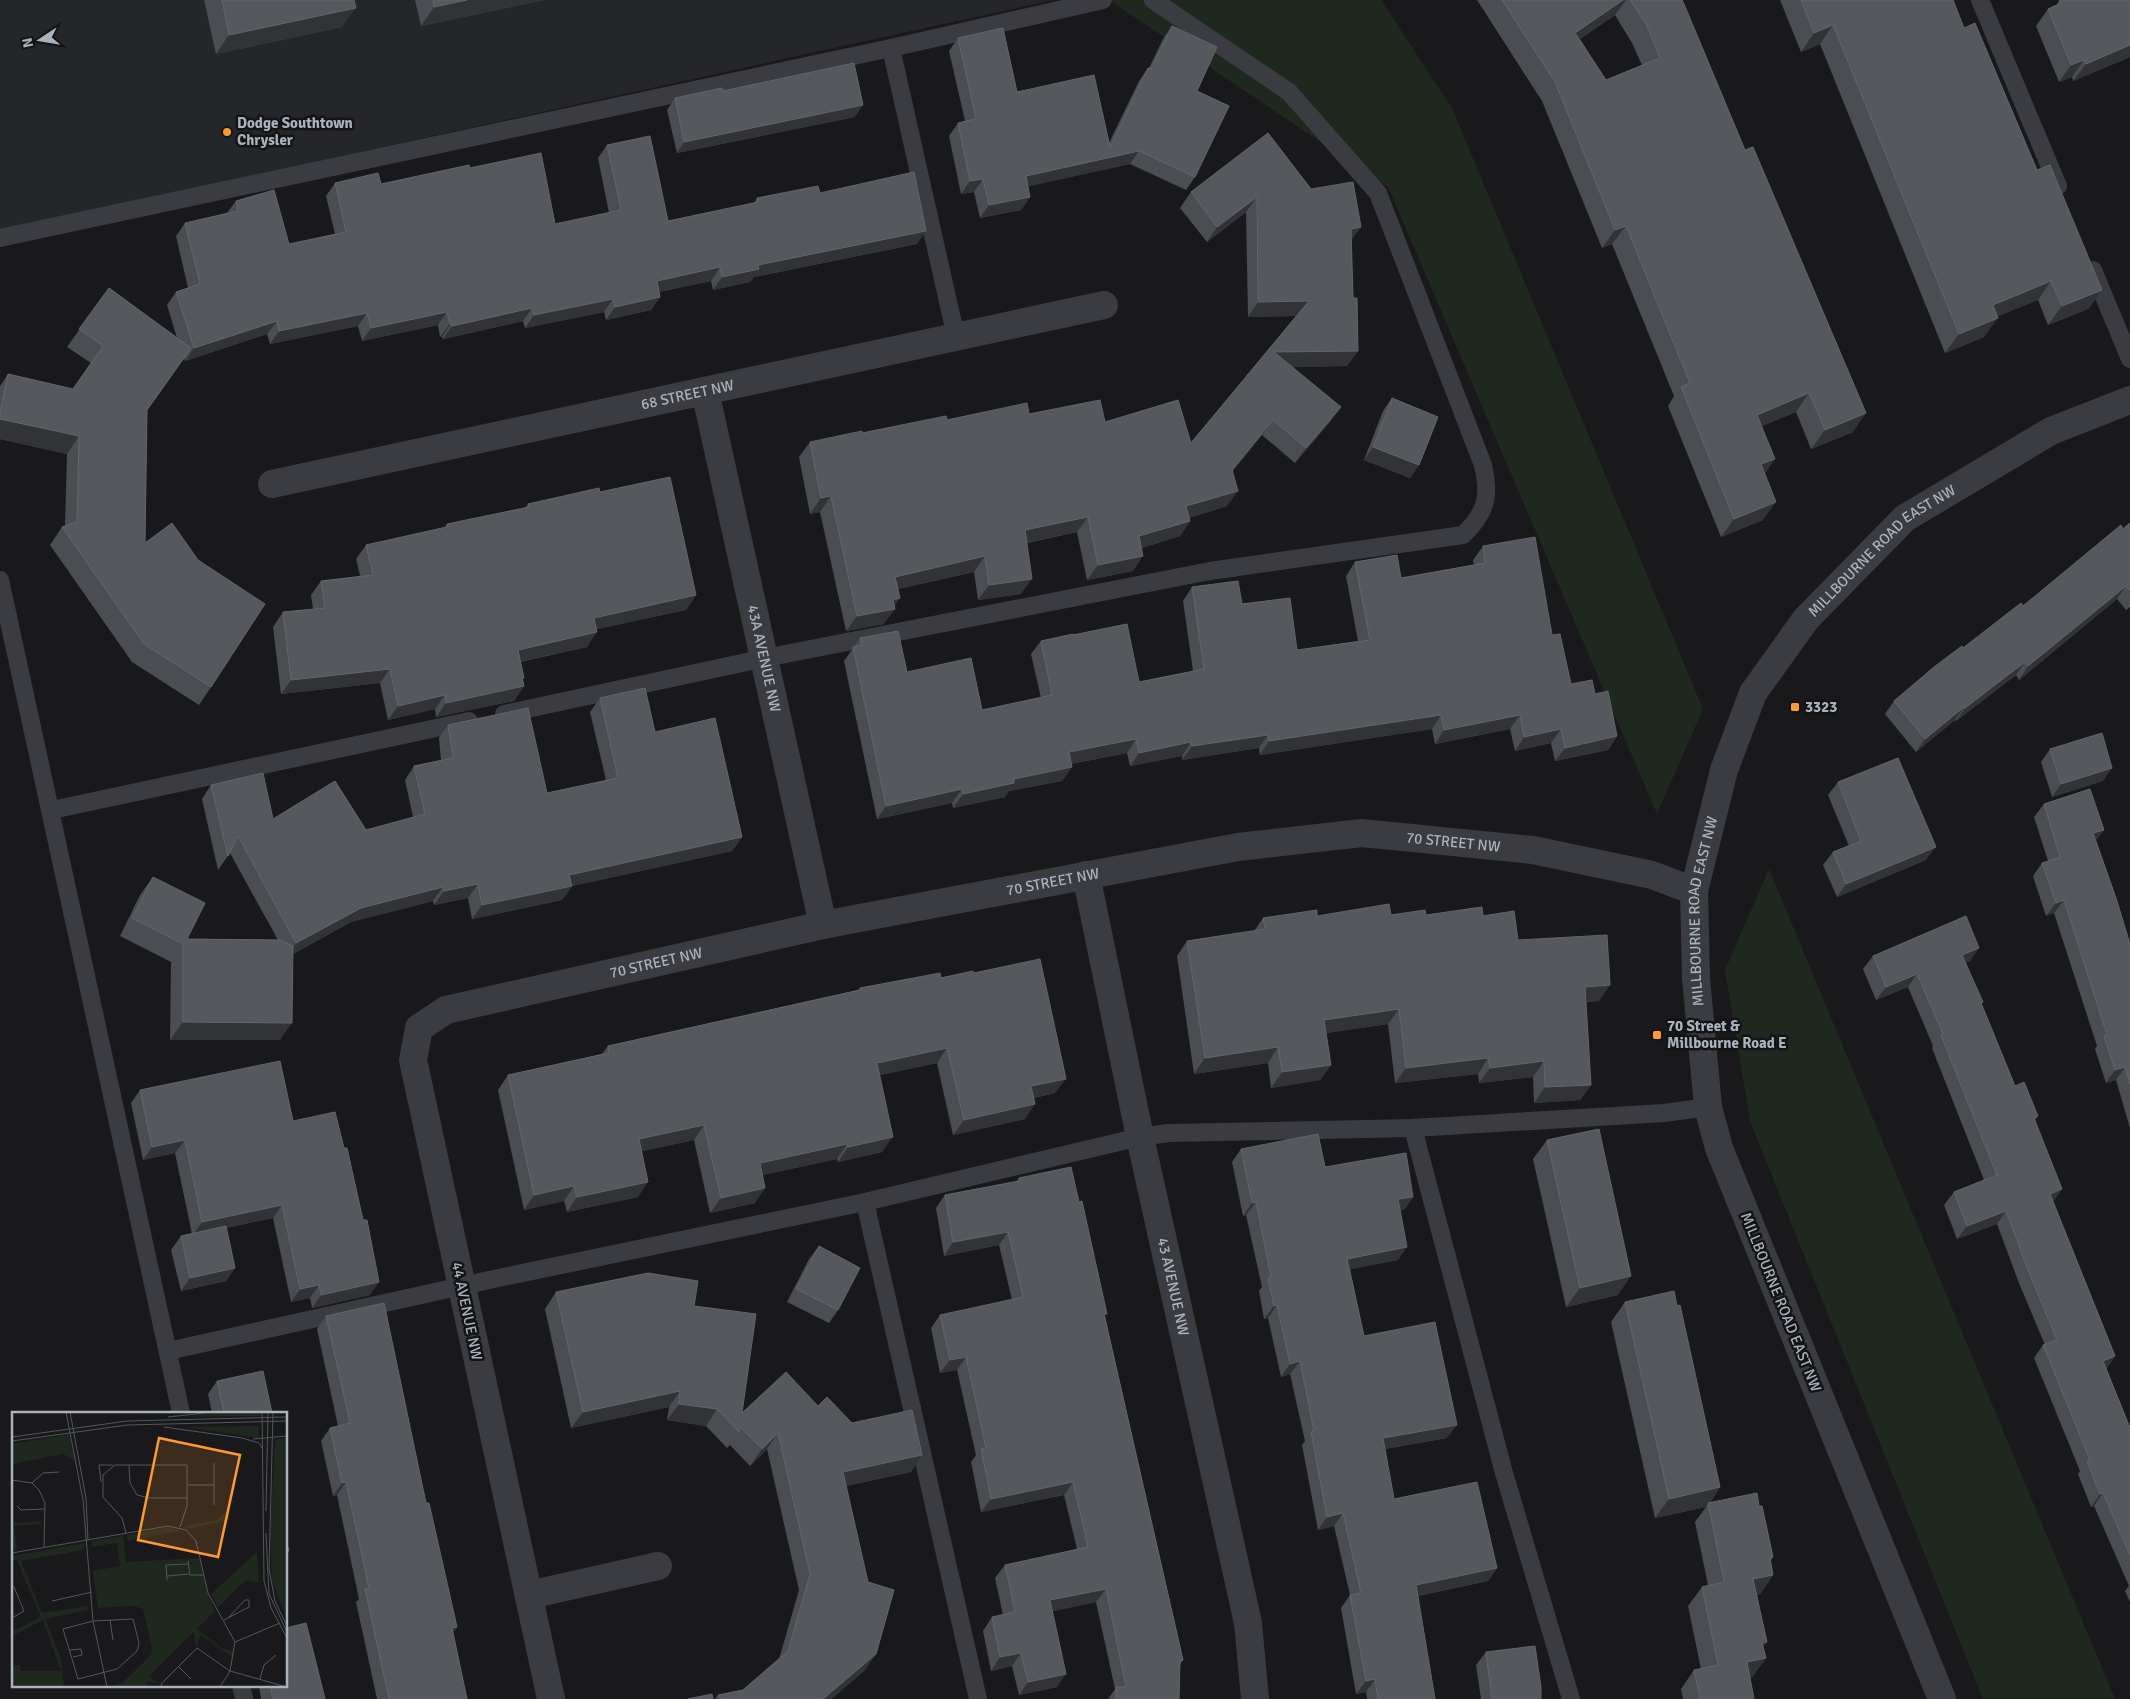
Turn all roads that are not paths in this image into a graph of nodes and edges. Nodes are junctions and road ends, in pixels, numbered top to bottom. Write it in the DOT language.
graph roads {
  1 [pos="1103,0"];
  2 [pos="1152,0"];
  3 [pos="1980,0"];
  4 [pos="891,48"];
  5 [pos="2065,203"];
  6 [pos="0,238"];
  7 [pos="2088,258"];
  8 [pos="1104,305"];
  9 [pos="956,337"];
  10 [pos="2130,359"];
  11 [pos="705,391"];
  12 [pos="2130,400"];
  13 [pos="272,484"];
  14 [pos="0,580"];
  15 [pos="765,658"];
  16 [pos="52,810"];
  17 [pos="1086,875"];
  18 [pos="1694,891"];
  19 [pos="823,925"];
  20 [pos="419,1028"];
  21 [pos="1708,1107"];
  22 [pos="1413,1128"];
  23 [pos="1140,1137"];
  24 [pos="865,1202"];
  25 [pos="462,1286"];
  26 [pos="168,1351"];
  27 [pos="181,1412"];
  28 [pos="658,1566"];
  29 [pos="529,1595"];
  30 [pos="241,1686"];
  31 [pos="244,1699"];
  32 [pos="551,1699"];
  33 [pos="978,1699"];
  34 [pos="1255,1699"];
  35 [pos="1571,1699"];
  36 [pos="1941,1699"];
  1 -- 4 [label="lane"];
  2 -- 15 [label="lane"];
  3 -- 5 [label="lane"];
  4 -- 6 [label="lane"];
  4 -- 9 [label="lane"];
  7 -- 10 [label="lane"];
  8 -- 9 [label="street, 68 STREET NW"];
  9 -- 11 [label="street, 68 STREET NW"];
  11 -- 13 [label="street, 68 STREET NW"];
  11 -- 15 [label="street, 43A AVENUE NW"];
  12 -- 18 [label="street, MILLBOURNE ROAD EAST NW"];
  14 -- 16 [label="lane"];
  15 -- 16 [label="lane"];
  15 -- 19 [label="street, 43A AVENUE NW"];
  16 -- 26 [label="lane"];
  17 -- 18 [label="street, 70 STREET NW"];
  17 -- 19 [label="street, 70 STREET NW"];
  17 -- 23 [label="street, 43 AVENUE NW"];
  18 -- 21 [label="street, MILLBOURNE ROAD EAST NW"];
  19 -- 20 [label="street, 70 STREET NW"];
  20 -- 25 [label="street, 44 AVENUE NW"];
  21 -- 22 [label="lane"];
  21 -- 36 [label="street, MILLBOURNE ROAD EAST NW"];
  22 -- 23 [label="lane"];
  22 -- 35 [label="lane"];
  23 -- 24 [label="lane"];
  23 -- 34 [label="street, 43 AVENUE NW"];
  24 -- 25 [label="lane"];
  24 -- 33 [label="lane"];
  25 -- 26 [label="lane"];
  25 -- 29 [label="street, 44 AVENUE NW"];
  26 -- 27 [label="lane"];
  28 -- 29 [label="street"];
  29 -- 32 [label="street, 44 AVENUE NW"];
  30 -- 31 [label="lane"];
}
